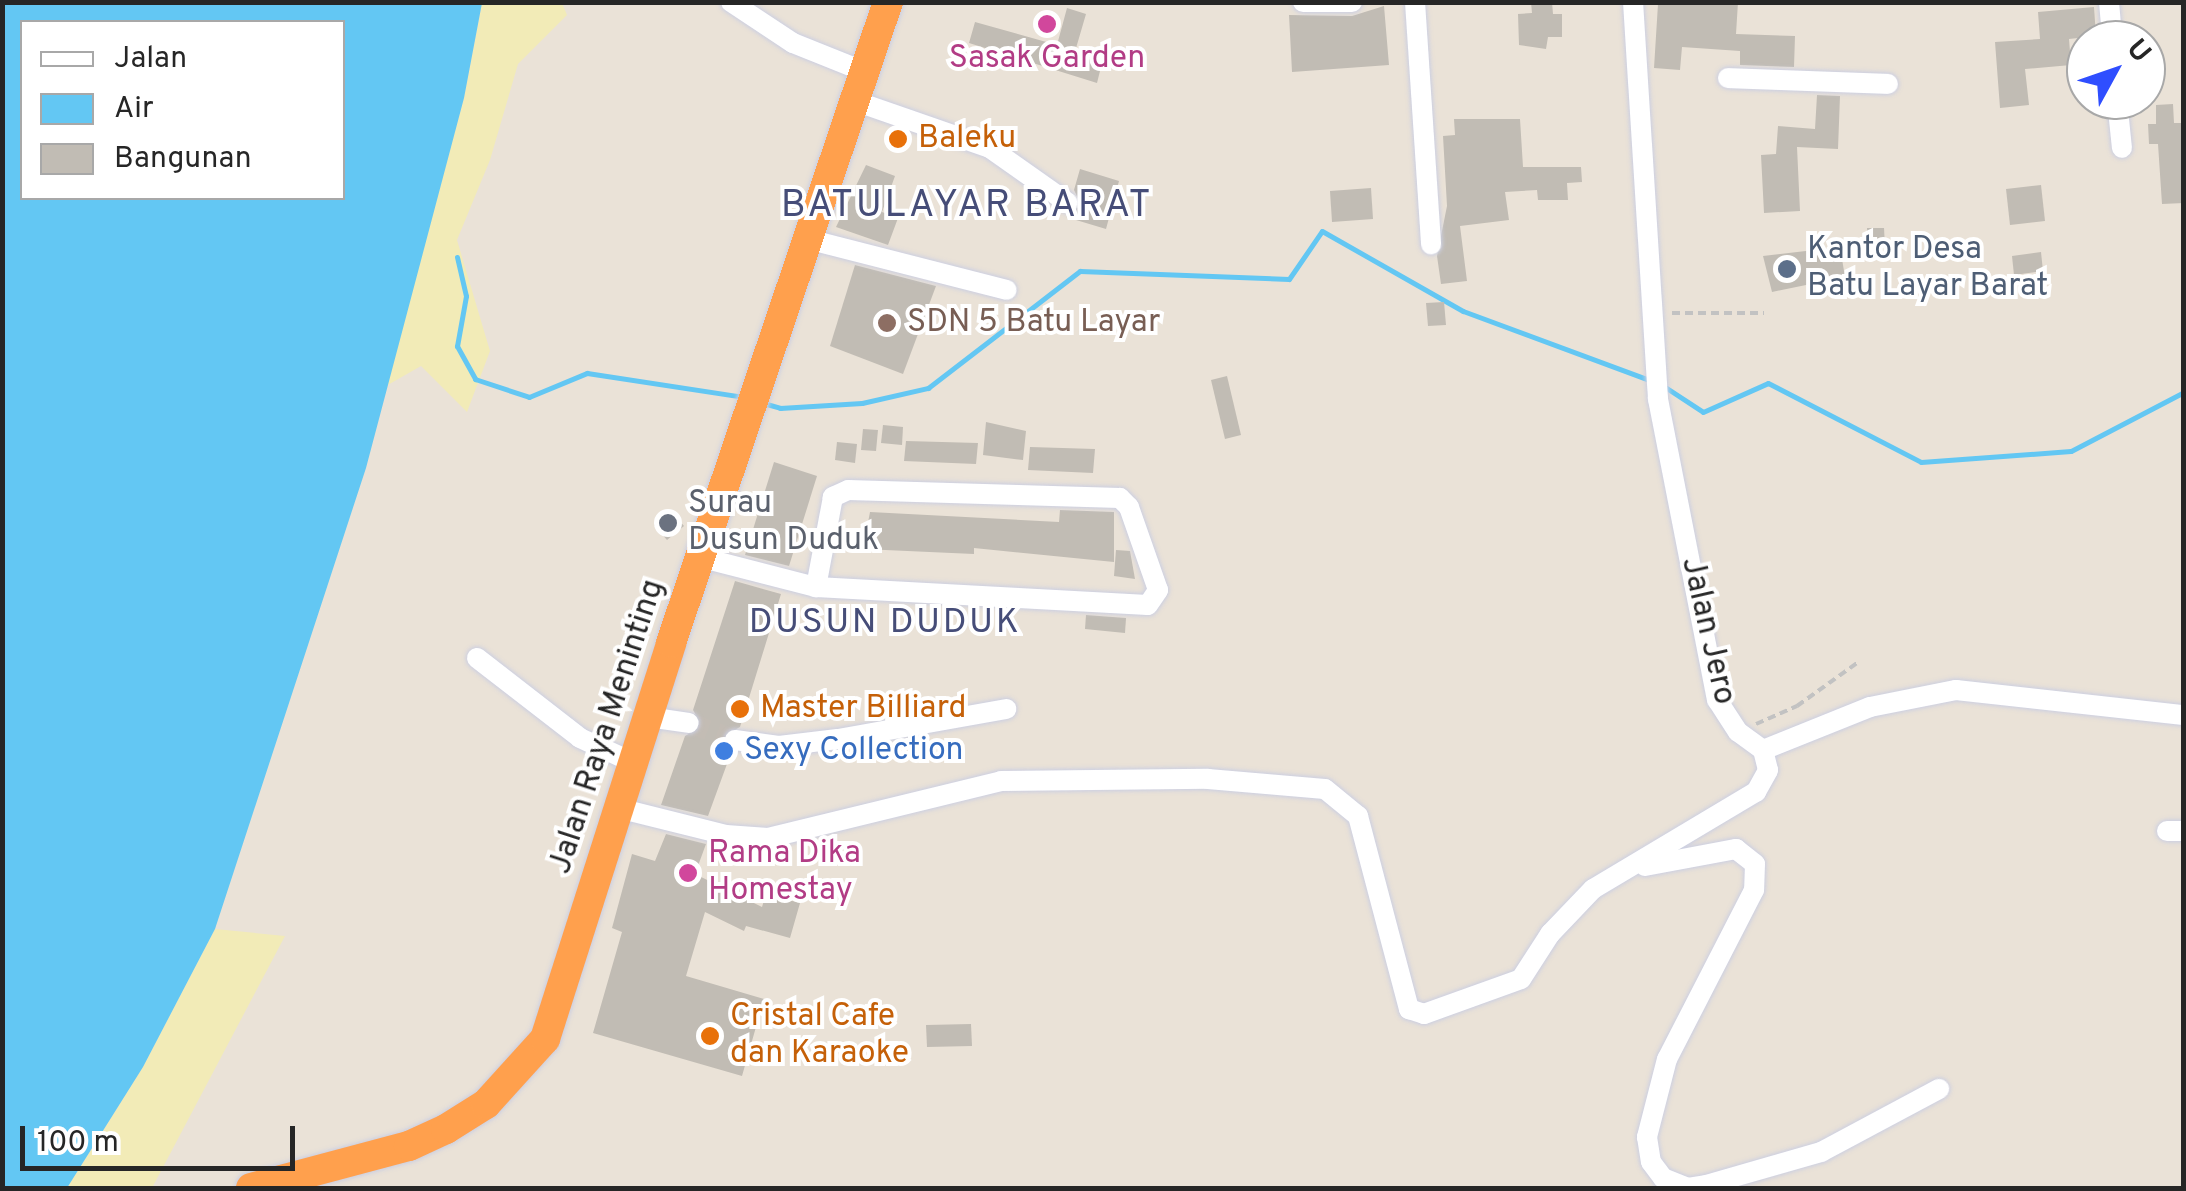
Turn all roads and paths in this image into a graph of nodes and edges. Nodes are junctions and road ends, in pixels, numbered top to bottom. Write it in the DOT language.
graph roads {
  1 [pos="732,2"];
  2 [pos="888,2"];
  3 [pos="1302,2"];
  4 [pos="1352,2"];
  5 [pos="1416,2"];
  6 [pos="1633,2"];
  7 [pos="865,72"];
  8 [pos="1728,78"];
  9 [pos="1888,84"];
  10 [pos="855,101"];
  11 [pos="2119,120"];
  12 [pos="2122,148"];
  13 [pos="1068,202"];
  14 [pos="807,239"];
  15 [pos="1432,244"];
  16 [pos="1007,290"];
  17 [pos="1764,313"];
  18 [pos="1652,314"];
  19 [pos="699,557"];
  20 [pos="816,587"];
  21 [pos="476,658"];
  22 [pos="1857,663"];
  23 [pos="1006,709"];
  24 [pos="2184,715"];
  25 [pos="648,717"];
  26 [pos="689,723"];
  27 [pos="1738,732"];
  28 [pos="736,740"];
  29 [pos="1763,750"];
  30 [pos="634,763"];
  31 [pos="618,808"];
  32 [pos="1626,870"];
  33 [pos="1939,1089"];
  34 [pos="251,1188"];
  1 -- 7 [label="street"];
  2 -- 7 [label="highway, Jalan Raya Meninting"];
  3 -- 4 [label="street"];
  5 -- 15 [label="street"];
  6 -- 18 [label="street, Jalan Jero"];
  7 -- 10 [label="highway, Jalan Raya Meninting"];
  8 -- 9 [label="street"];
  10 -- 13 [label="street"];
  10 -- 14 [label="highway, Jalan Raya Meninting"];
  11 -- 12 [label="street"];
  14 -- 16 [label="street"];
  14 -- 19 [label="highway, Jalan Raya Meninting"];
  17 -- 18 [label="path"];
  18 -- 27 [label="street, Jalan Jero"];
  19 -- 20 [label="street"];
  19 -- 25 [label="highway, Jalan Raya Meninting"];
  20 -- 20 [label="street"];
  21 -- 30 [label="street"];
  22 -- 27 [label="path"];
  23 -- 28 [label="street"];
  24 -- 29 [label="street"];
  25 -- 26 [label="street"];
  25 -- 30 [label="highway, Jalan Raya Meninting"];
  27 -- 29 [label="street, Jalan Jero"];
  29 -- 32 [label="street"];
  30 -- 31 [label="highway, Jalan Raya Meninting"];
  31 -- 32 [label="street"];
  31 -- 34 [label="highway, Jalan Raya Meninting"];
  32 -- 33 [label="street"];
}
